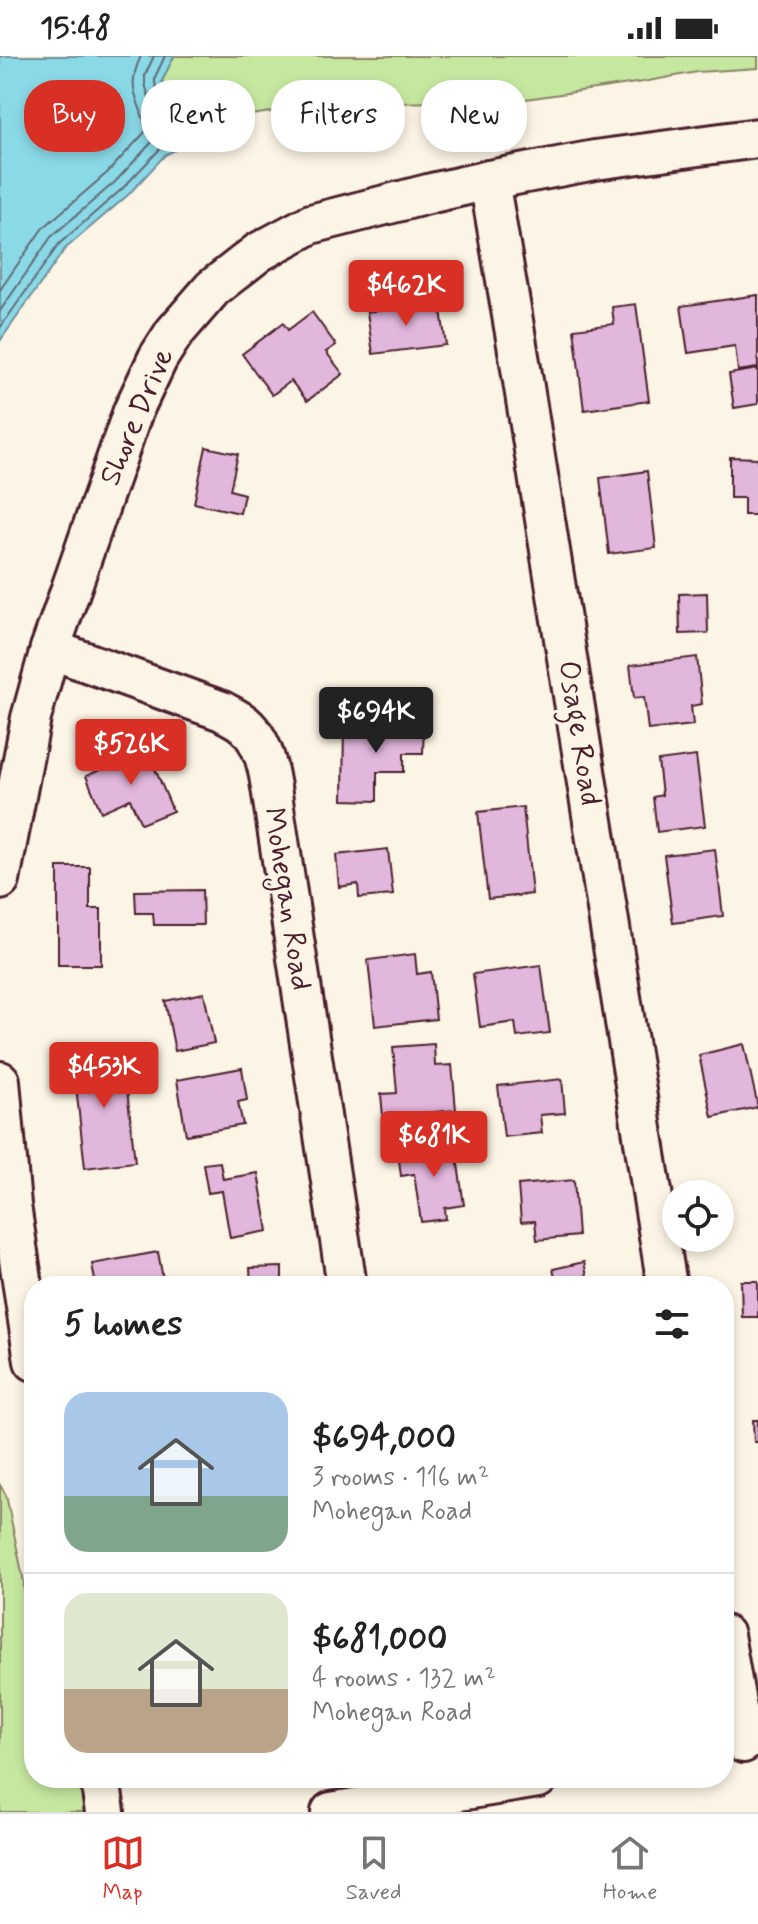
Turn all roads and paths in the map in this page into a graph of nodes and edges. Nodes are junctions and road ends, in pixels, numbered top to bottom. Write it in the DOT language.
graph roads {
  1 [pos="758,138"];
  2 [pos="489,180"];
  3 [pos="50,649"];
  4 [pos="0,880"];
  5 [pos="0,1081"];
  6 [pos="345,1276"];
  7 [pos="665,1276"];
  8 [pos="24,1293"];
  9 [pos="734,1696"];
  10 [pos="742,1744"];
  11 [pos="101,1788"];
  12 [pos="423,1788"];
  13 [pos="105,1812"];
  14 [pos="331,1812"];
  1 -- 2 [label="street, Shore Drive"];
  2 -- 3 [label="street, Shore Drive"];
  2 -- 7 [label="street, Osage Road"];
  3 -- 4 [label="street, Shore Drive"];
  3 -- 6 [label="street, Mohegan Road"];
  5 -- 8 [label="street"];
  9 -- 10 [label="street"];
  11 -- 13 [label="street"];
  12 -- 14 [label="street"];
}
